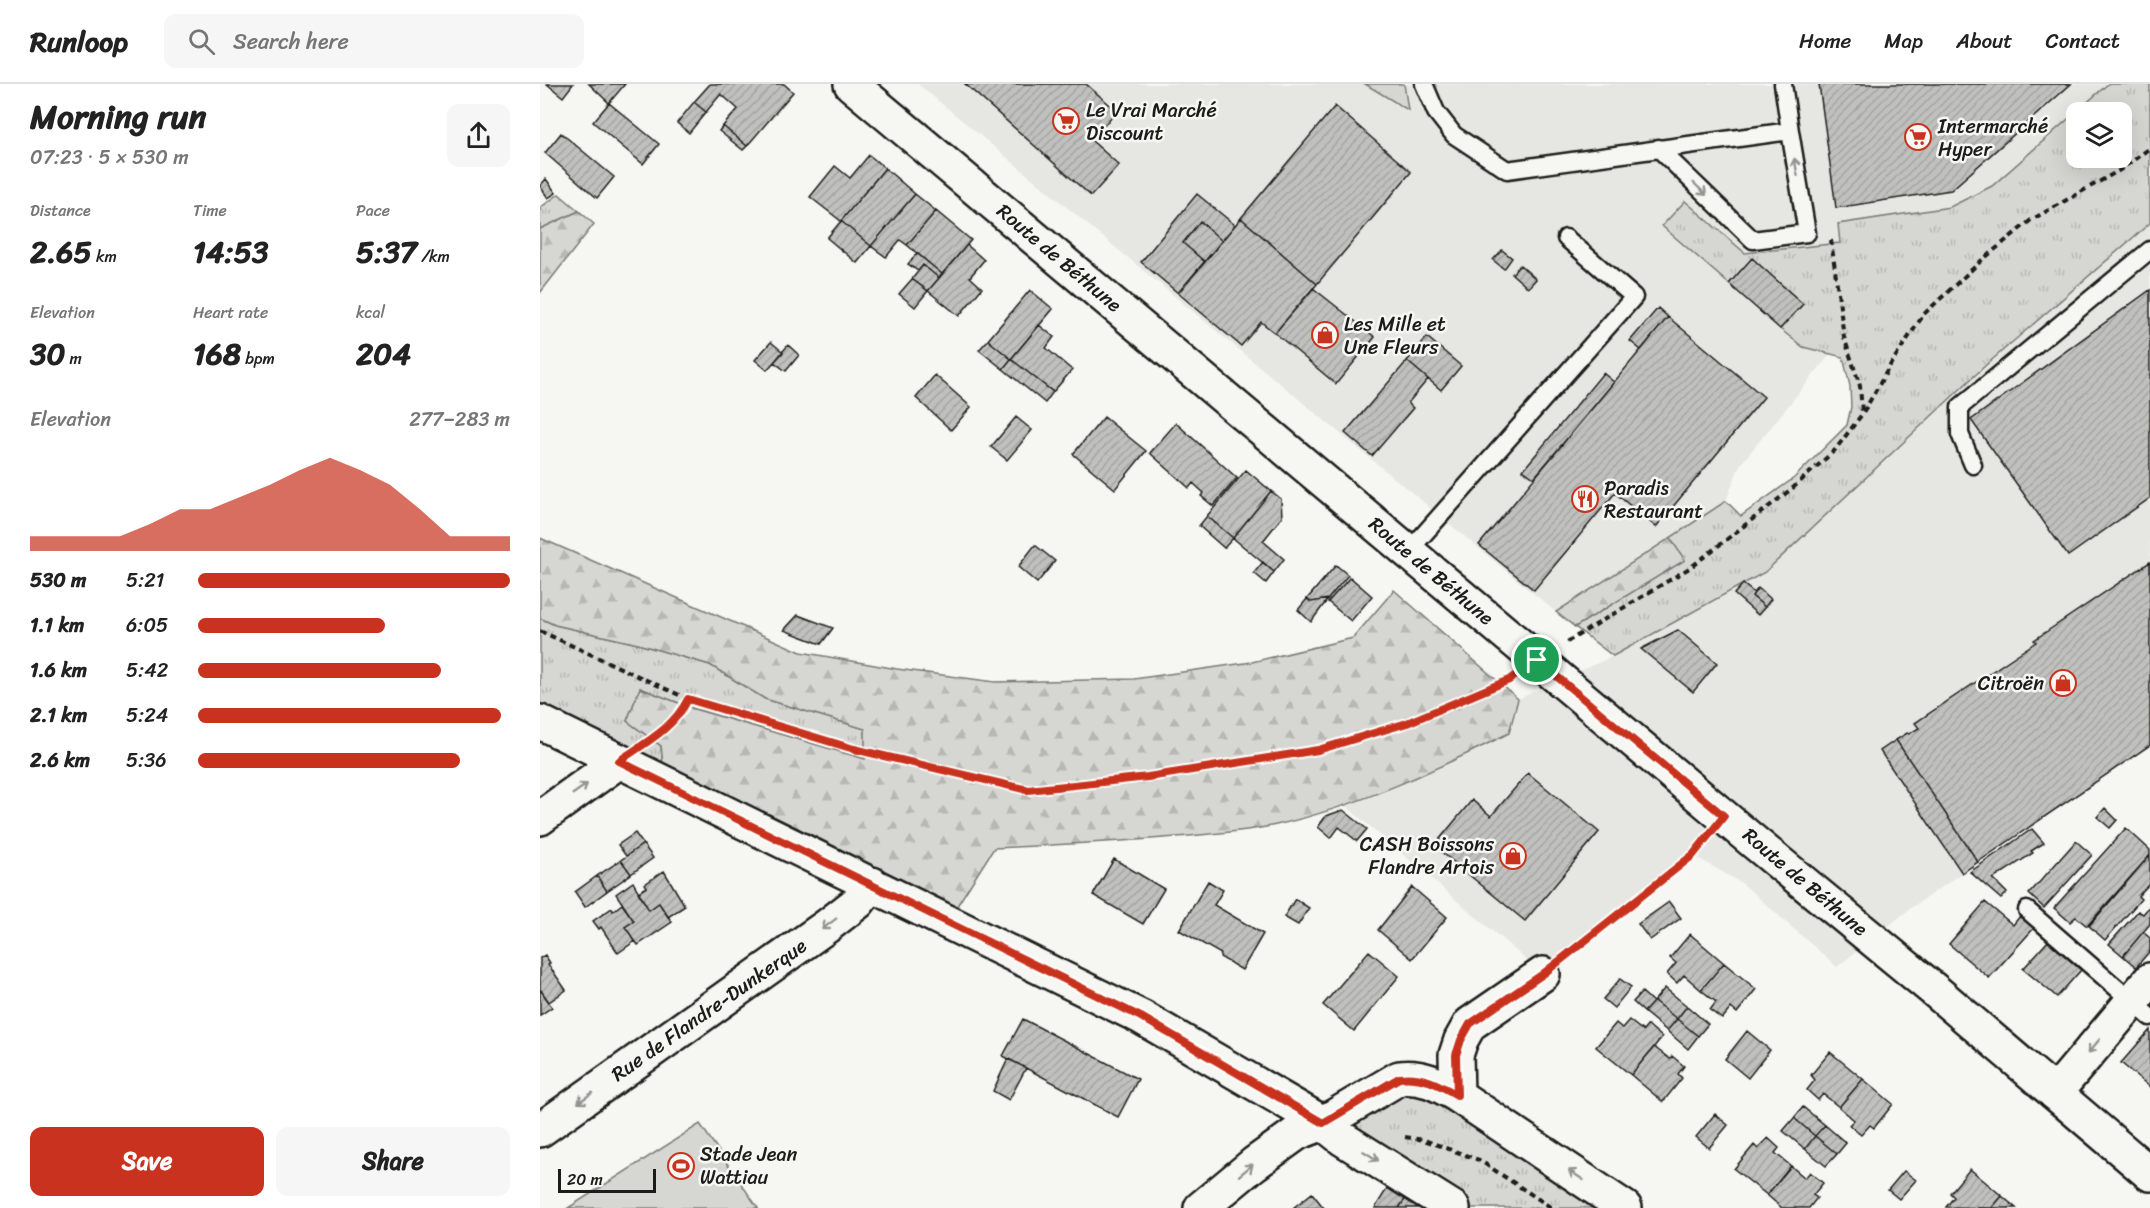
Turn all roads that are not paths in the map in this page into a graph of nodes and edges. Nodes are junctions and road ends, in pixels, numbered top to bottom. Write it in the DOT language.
graph roads {
  1 [pos="851,84"];
  2 [pos="1424,84"];
  3 [pos="1783,84"];
  4 [pos="1790,131"];
  5 [pos="1658,148"];
  6 [pos="1566,238"];
  7 [pos="2150,250"];
  8 [pos="1973,465"];
  9 [pos="1408,552"];
  10 [pos="540,722"];
  11 [pos="619,761"];
  12 [pos="540,818"];
  13 [pos="872,884"];
  14 [pos="2027,910"];
  15 [pos="1543,974"];
  16 [pos="2144,1000"];
  17 [pos="2055,1093"];
  18 [pos="1457,1095"];
  19 [pos="1323,1123"];
  20 [pos="540,1130"];
  21 [pos="2150,1174"];
  22 [pos="1201,1208"];
  23 [pos="1453,1208"];
  24 [pos="1624,1208"];
  1 -- 9 [label="street, Route de Béthune"];
  2 -- 5 [label="lane"];
  3 -- 4 [label="lane"];
  4 -- 5 [label="lane"];
  5 -- 4 [label="lane, one-way"];
  6 -- 9 [label="lane"];
  7 -- 8 [label="lane"];
  9 -- 17 [label="street, Route de Béthune"];
  10 -- 11 [label="street"];
  12 -- 11 [label="street, one-way"];
  11 -- 13 [label="street"];
  13 -- 19 [label="street"];
  13 -- 20 [label="street, Rue de Flandre-Dunkerque, one-way"];
  14 -- 16 [label="lane"];
  15 -- 18 [label="street"];
  16 -- 17 [label="street, one-way"];
  17 -- 21 [label="street, Route de Béthune"];
  18 -- 19 [label="street"];
  24 -- 18 [label="street, one-way"];
  22 -- 19 [label="street, one-way"];
  19 -- 23 [label="street, one-way"];
}
